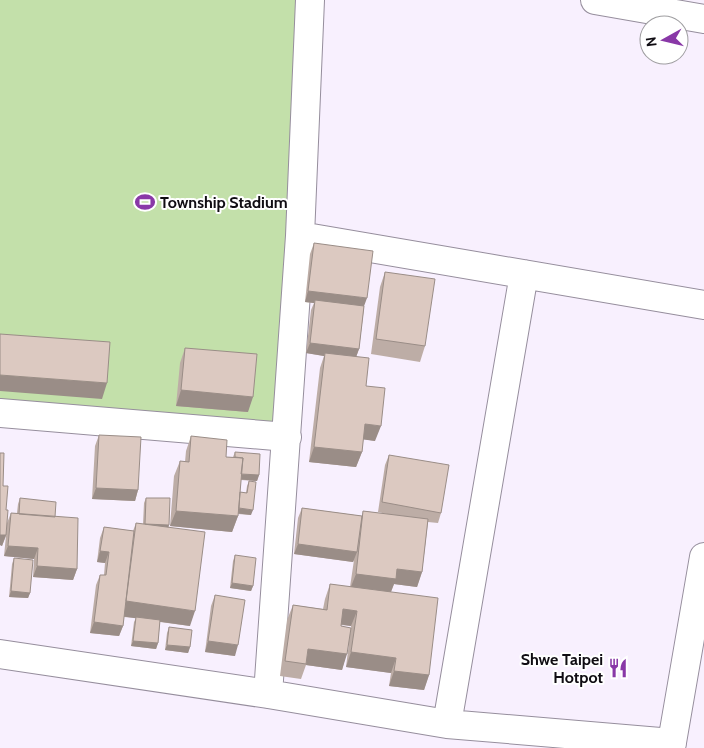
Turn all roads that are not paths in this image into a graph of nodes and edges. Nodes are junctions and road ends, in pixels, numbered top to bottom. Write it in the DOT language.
graph roads {
  1 [pos="310,0"];
  2 [pos="595,0"];
  3 [pos="704,19"];
  4 [pos="300,236"];
  5 [pos="524,274"];
  6 [pos="704,306"];
  7 [pos="0,413"];
  8 [pos="287,437"];
  9 [pos="704,557"];
  10 [pos="0,654"];
  11 [pos="268,694"];
  12 [pos="447,724"];
  13 [pos="671,746"];
  1 -- 4 [label="street"];
  2 -- 3 [label="street"];
  4 -- 5 [label="street"];
  4 -- 8 [label="street"];
  5 -- 6 [label="street"];
  5 -- 12 [label="street"];
  7 -- 8 [label="street"];
  8 -- 11 [label="street"];
  9 -- 13 [label="street"];
  10 -- 11 [label="street"];
  11 -- 12 [label="street"];
  12 -- 13 [label="street"];
}
